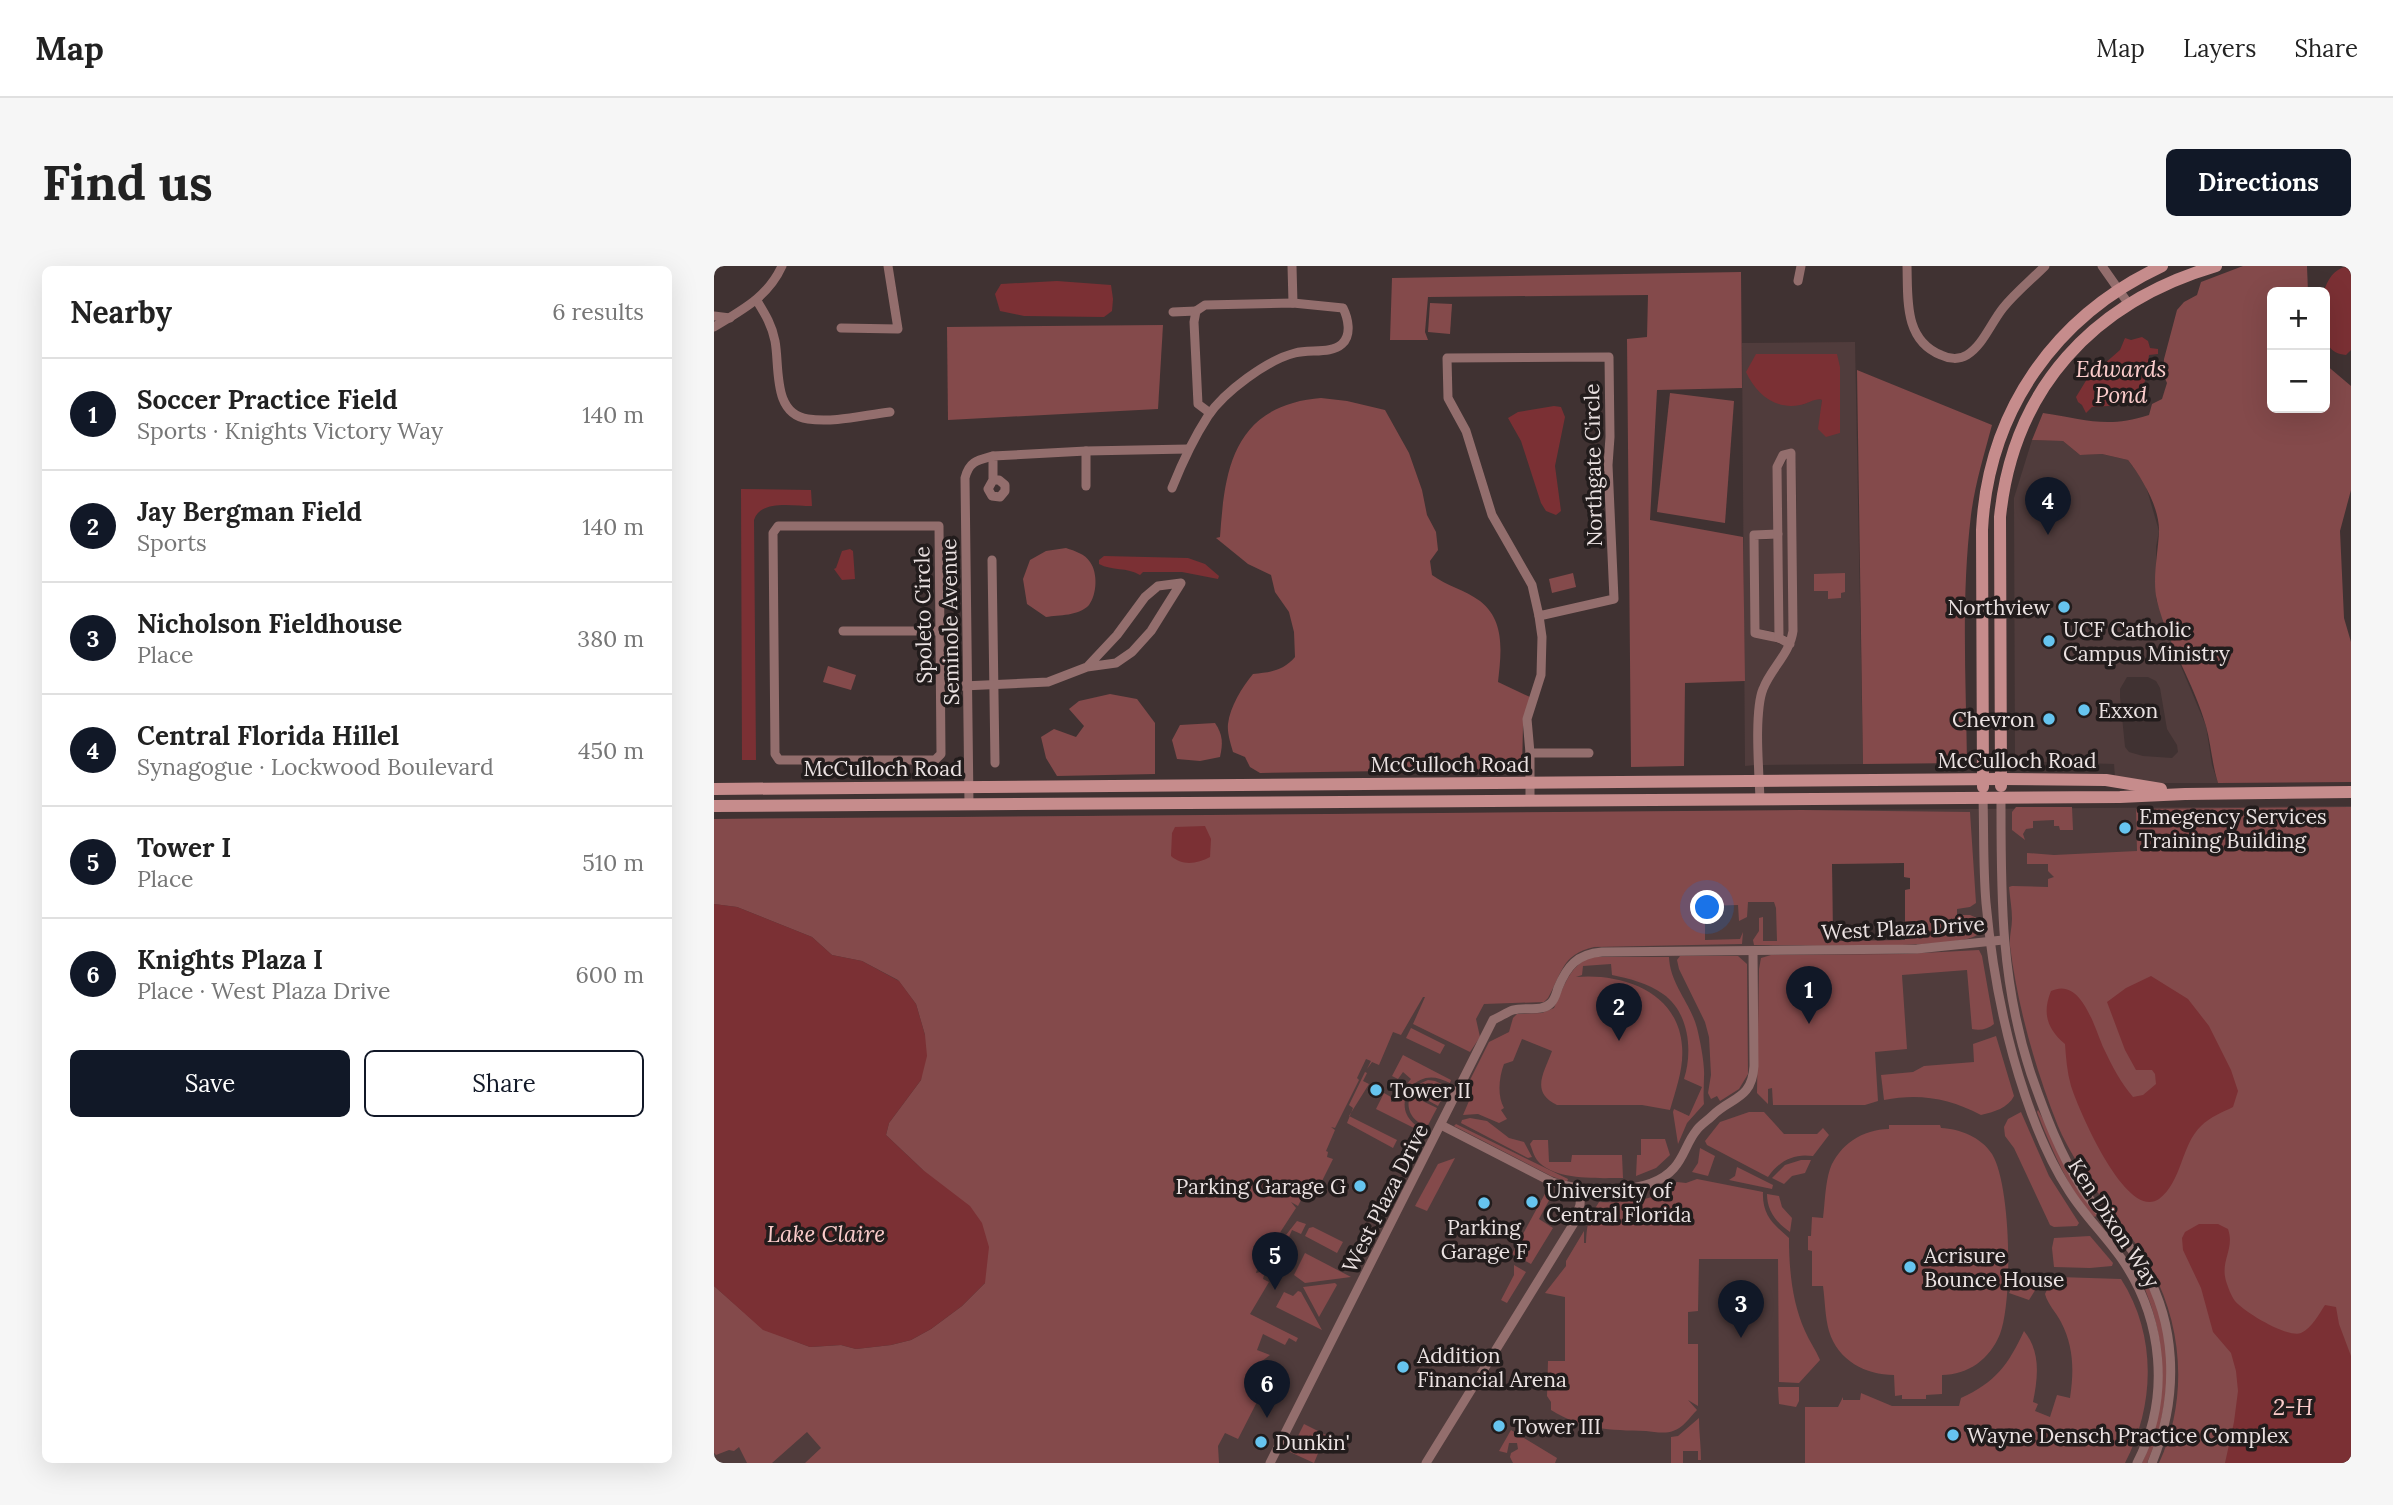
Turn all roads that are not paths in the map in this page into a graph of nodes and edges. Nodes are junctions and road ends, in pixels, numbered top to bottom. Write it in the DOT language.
graph roads {
  1 [pos="782,266"];
  2 [pos="888,266"];
  3 [pos="1292,266"];
  4 [pos="1801,266"];
  5 [pos="1907,266"];
  6 [pos="2045,266"];
  7 [pos="2102,266"];
  8 [pos="2162,266"];
  9 [pos="2216,266"];
  10 [pos="1798,281"];
  11 [pos="2118,290"];
  12 [pos="757,301"];
  13 [pos="1293,303"];
  14 [pos="2128,303"];
  15 [pos="1196,311"];
  16 [pos="1173,312"];
  17 [pos="714,316"];
  18 [pos="730,318"];
  19 [pos="714,327"];
  20 [pos="841,328"];
  21 [pos="890,412"];
  22 [pos="1210,412"];
  23 [pos="1188,449"];
  24 [pos="1086,451"];
  25 [pos="993,456"];
  26 [pos="1989,474"];
  27 [pos="2006,478"];
  28 [pos="993,480"];
  29 [pos="1086,486"];
  30 [pos="1172,488"];
  31 [pos="1778,534"];
  32 [pos="992,560"];
  33 [pos="1982,582"];
  34 [pos="1982,604"];
  35 [pos="1539,616"];
  36 [pos="843,631"];
  37 [pos="940,631"];
  38 [pos="1779,638"];
  39 [pos="1790,644"];
  40 [pos="2000,648"];
  41 [pos="1087,667"];
  42 [pos="2000,668"];
  43 [pos="993,686"];
  44 [pos="941,687"];
  45 [pos="968,687"];
  46 [pos="1530,753"];
  47 [pos="1588,753"];
  48 [pos="995,763"];
  49 [pos="1983,779"];
  50 [pos="2001,779"];
  51 [pos="2106,780"];
  52 [pos="1759,781"];
  53 [pos="1530,783"];
  54 [pos="969,787"];
  55 [pos="714,789"];
  56 [pos="2351,792"];
  57 [pos="2185,794"];
  58 [pos="2001,797"];
  59 [pos="2120,797"];
  60 [pos="1983,798"];
  61 [pos="1760,799"];
  62 [pos="1530,801"];
  63 [pos="969,805"];
  64 [pos="714,806"];
  65 [pos="2003,940"];
  66 [pos="1990,942"];
  67 [pos="1753,951"];
  68 [pos="1441,1125"];
  69 [pos="1581,1188"];
  70 [pos="1270,1463"];
  71 [pos="1426,1463"];
  72 [pos="2137,1463"];
  73 [pos="2152,1463"];
  1 -- 12 [label="street"];
  2 -- 20 [label="street"];
  3 -- 13 [label="street"];
  4 -- 10 [label="street"];
  5 -- 6 [label="street"];
  7 -- 11 [label="street"];
  8 -- 11 [label="main road"];
  9 -- 14 [label="main road"];
  11 -- 14 [label="street"];
  11 -- 26 [label="main road"];
  12 -- 18 [label="street"];
  12 -- 21 [label="street"];
  13 -- 15 [label="street"];
  13 -- 22 [label="street"];
  14 -- 27 [label="main road"];
  15 -- 16 [label="street"];
  15 -- 22 [label="street"];
  17 -- 18 [label="street"];
  18 -- 19 [label="street"];
  22 -- 23 [label="street"];
  23 -- 24 [label="street"];
  23 -- 30 [label="street"];
  24 -- 25 [label="street"];
  24 -- 29 [label="street"];
  25 -- 28 [label="street"];
  25 -- 45 [label="street, Seminole Avenue"];
  26 -- 27 [label="main road"];
  26 -- 33 [label="main road"];
  27 -- 40 [label="main road"];
  31 -- 38 [label="street"];
  31 -- 38 [label="street"];
  31 -- 39 [label="street"];
  32 -- 43 [label="street"];
  33 -- 34 [label="main road"];
  33 -- 40 [label="main road"];
  34 -- 42 [label="main road"];
  34 -- 49 [label="main road"];
  35 -- 35 [label="street, Northgate Circle"];
  35 -- 46 [label="street, Northgate Circle"];
  36 -- 37 [label="street"];
  37 -- 44 [label="street, Spoleto Circle"];
  37 -- 44 [label="street, Spoleto Circle"];
  38 -- 39 [label="street"];
  39 -- 52 [label="street"];
  40 -- 42 [label="main road"];
  41 -- 41 [label="street"];
  41 -- 43 [label="street"];
  42 -- 50 [label="main road"];
  43 -- 45 [label="street"];
  43 -- 48 [label="street"];
  44 -- 45 [label="street"];
  45 -- 54 [label="street, Seminole Avenue"];
  46 -- 47 [label="street"];
  46 -- 53 [label="street, Northgate Circle"];
  49 -- 50 [label="main road, McCulloch Road"];
  49 -- 52 [label="main road, McCulloch Road"];
  49 -- 60 [label="main road"];
  50 -- 51 [label="main road, McCulloch Road"];
  50 -- 58 [label="main road"];
  51 -- 57 [label="main road, McCulloch Road"];
  51 -- 59 [label="main road"];
  52 -- 53 [label="main road, McCulloch Road"];
  52 -- 61 [label="street"];
  53 -- 54 [label="main road, McCulloch Road"];
  53 -- 62 [label="street, Northgate Circle"];
  54 -- 55 [label="main road, McCulloch Road"];
  54 -- 63 [label="street, Seminole Avenue"];
  56 -- 57 [label="main road, McCulloch Road"];
  57 -- 59 [label="main road, McCulloch Road"];
  58 -- 59 [label="main road, McCulloch Road"];
  58 -- 60 [label="main road, McCulloch Road"];
  58 -- 65 [label="street, Ken Dixon Way"];
  60 -- 61 [label="main road, McCulloch Road"];
  60 -- 66 [label="street, Ken Dixon Way"];
  61 -- 62 [label="main road, McCulloch Road"];
  62 -- 63 [label="main road, McCulloch Road"];
  63 -- 64 [label="main road, McCulloch Road"];
  65 -- 66 [label="street, West Plaza Drive"];
  65 -- 73 [label="street, Ken Dixon Way"];
  66 -- 67 [label="street, West Plaza Drive"];
  66 -- 72 [label="street, Ken Dixon Way"];
  67 -- 68 [label="street, West Plaza Drive"];
  67 -- 69 [label="street"];
  68 -- 69 [label="street"];
  68 -- 70 [label="street, West Plaza Drive"];
  69 -- 71 [label="street"];
}
